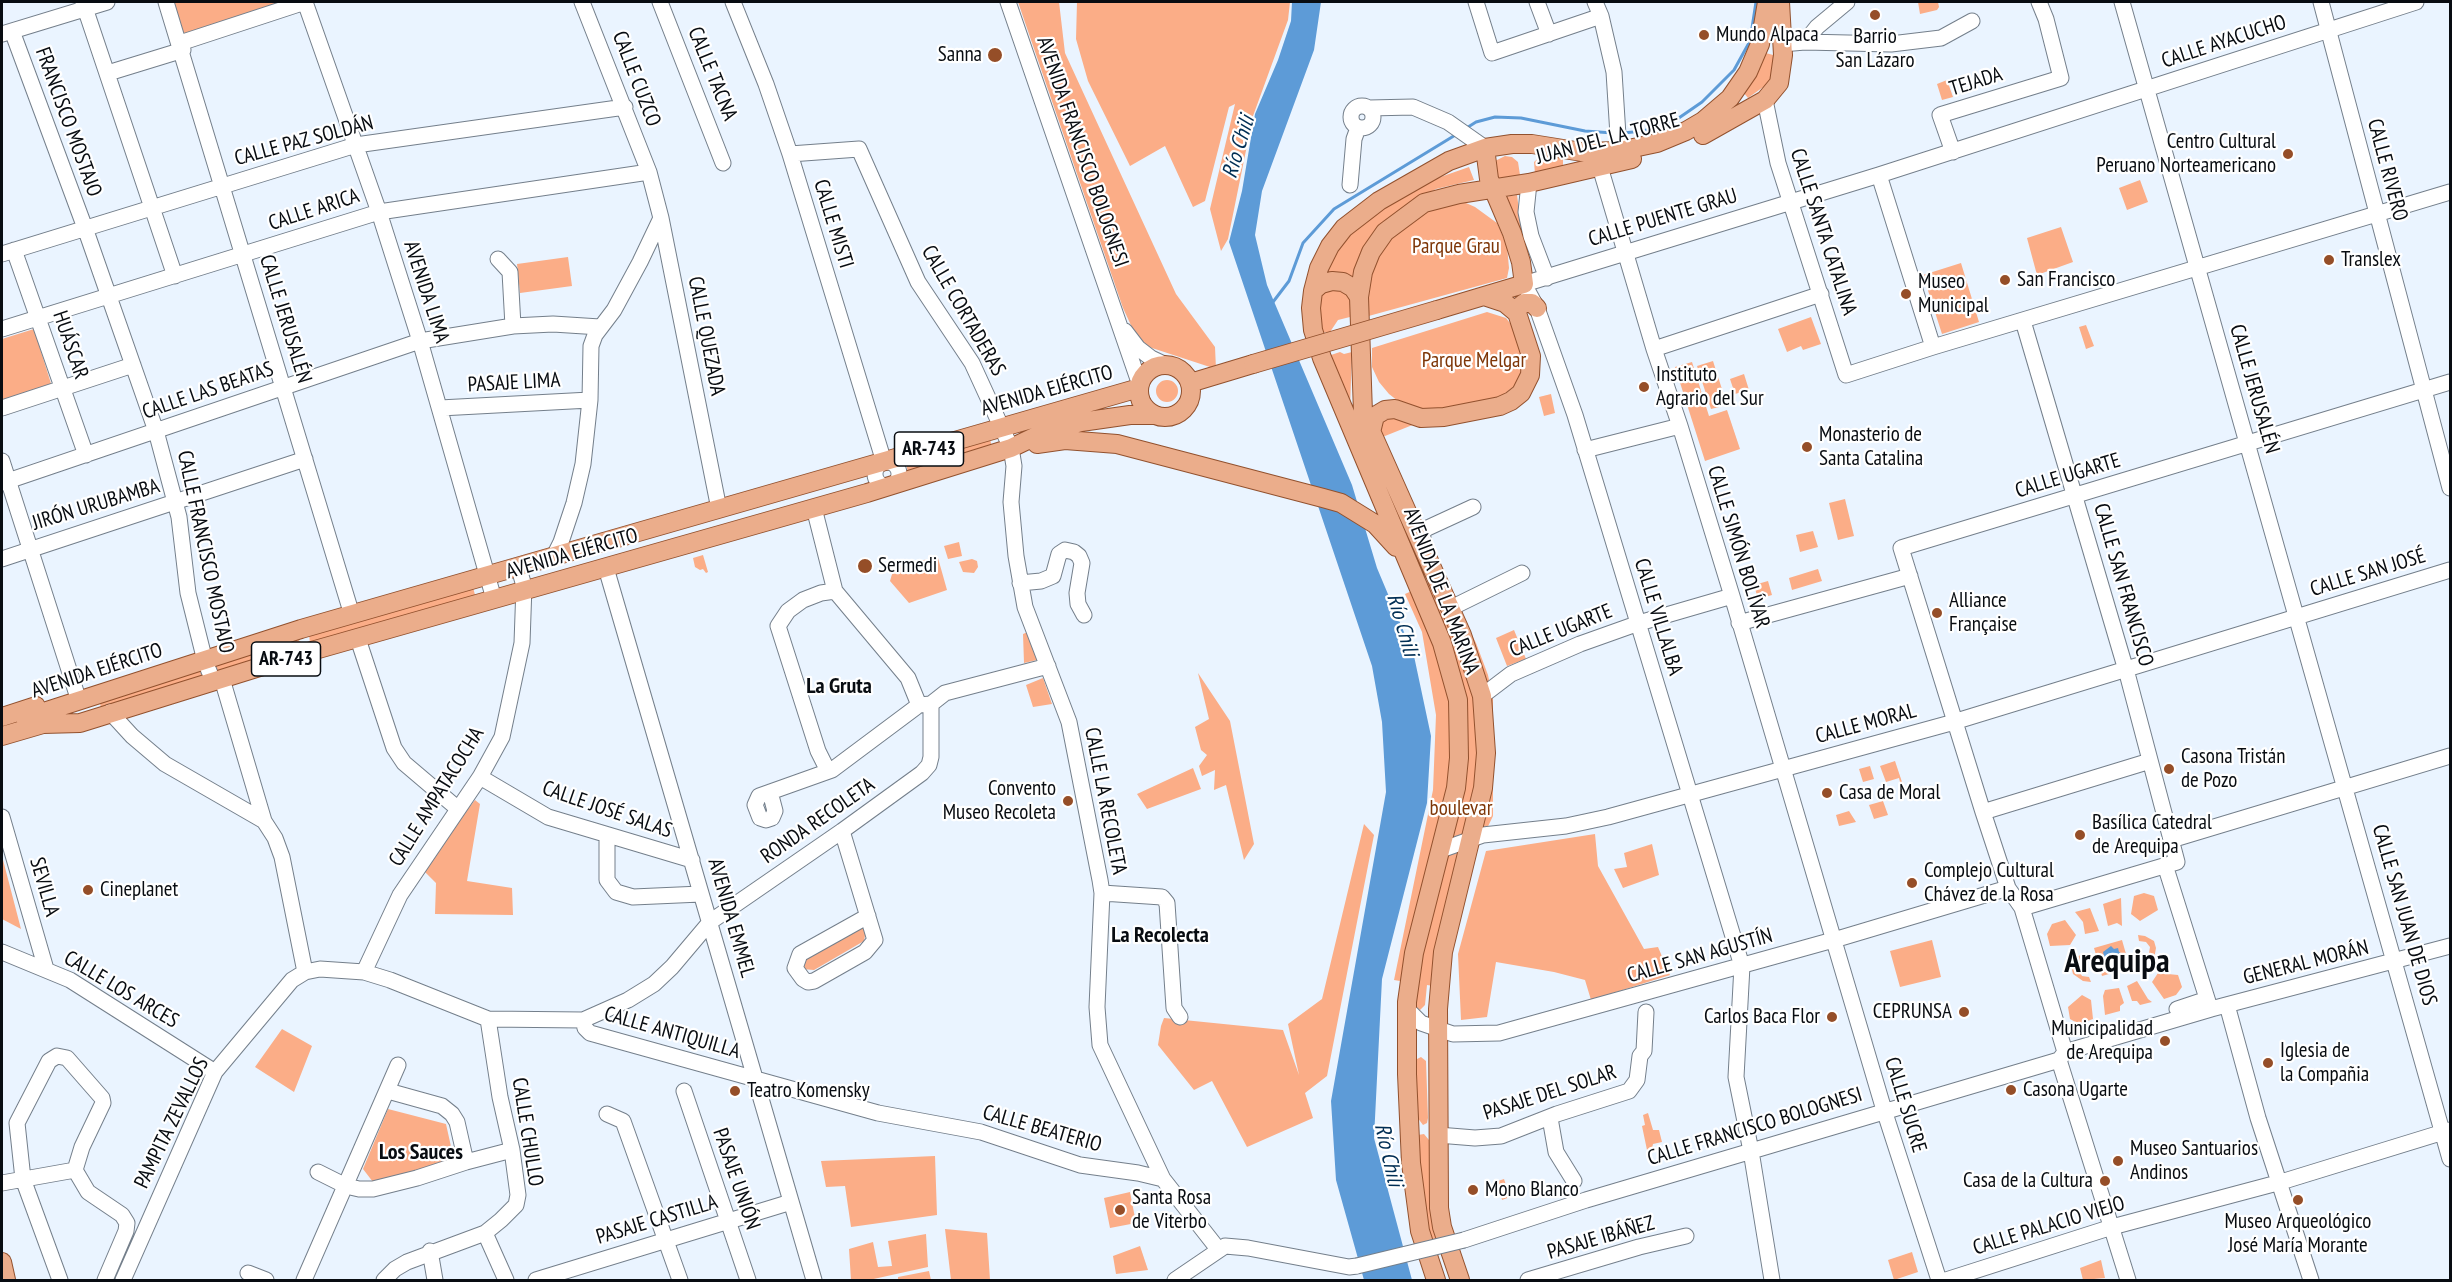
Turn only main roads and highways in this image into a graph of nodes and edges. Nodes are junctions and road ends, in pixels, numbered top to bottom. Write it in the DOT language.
graph roads {
  1 [pos="1773,10"];
  2 [pos="1735,91"];
  3 [pos="1764,100"];
  4 [pos="1742,112"];
  5 [pos="1512,144"];
  6 [pos="1485,148"];
  7 [pos="1658,148"];
  8 [pos="1529,183"];
  9 [pos="1492,188"];
  10 [pos="1459,194"];
  11 [pos="1507,220"];
  12 [pos="1313,291"];
  13 [pos="1484,296"];
  14 [pos="1359,297"];
  15 [pos="1537,308"];
  16 [pos="1517,314"];
  17 [pos="1190,383"];
  18 [pos="1140,387"];
  19 [pos="1154,415"];
  20 [pos="1371,432"];
  21 [pos="1011,448"];
  22 [pos="719,509"];
  23 [pos="723,534"];
  24 [pos="1411,570"];
  25 [pos="301,629"];
  26 [pos="308,652"];
  27 [pos="49,711"];
  28 [pos="2,717"];
  29 [pos="80,723"];
  30 [pos="2,725"];
  31 [pos="2,736"];
  32 [pos="2,749"];
  33 [pos="1451,808"];
  34 [pos="1479,812"];
  35 [pos="1407,1056"];
  36 [pos="1437,1059"];
  37 [pos="1408,1125"];
  38 [pos="1438,1130"];
  39 [pos="2,1262"];
  40 [pos="6,1281"];
  41 [pos="1436,1281"];
  42 [pos="1460,1281"];
  1 -- 2 [label="main road, JUAN DEL LA TORRE"];
  1 -- 3 [label="main road, JUAN DEL LA TORRE"];
  2 -- 3 [label="main road"];
  2 -- 4 [label="main road"];
  2 -- 7 [label="main road, JUAN DEL LA TORRE"];
  3 -- 4 [label="main road, JUAN DEL LA TORRE"];
  4 -- 7 [label="main road, JUAN DEL LA TORRE"];
  5 -- 6 [label="main road, AVENIDA DE LA MARINA"];
  5 -- 7 [label="main road, JUAN DEL LA TORRE"];
  6 -- 9 [label="main road"];
  6 -- 12 [label="main road, AVENIDA DE LA MARINA"];
  7 -- 8 [label="main road, JUAN DEL LA TORRE"];
  8 -- 9 [label="main road, AVENIDA DE LA MARINA"];
  9 -- 10 [label="main road, AVENIDA DE LA MARINA"];
  9 -- 11 [label="main road"];
  10 -- 11 [label="main road"];
  10 -- 14 [label="main road, AVENIDA DE LA MARINA"];
  11 -- 13 [label="main road, CALLE PUENTE GRAU"];
  12 -- 14 [label="main road"];
  12 -- 24 [label="main road, AVENIDA DE LA MARINA"];
  13 -- 16 [label="main road"];
  13 -- 17 [label="main road, CALLE PUENTE GRAU, bridge"];
  14 -- 20 [label="main road, AVENIDA DE LA MARINA"];
  15 -- 16 [label="main road"];
  16 -- 20 [label="main road"];
  17 -- 18 [label="main road, AR-743"];
  17 -- 19 [label="main road, AR-743"];
  18 -- 19 [label="main road"];
  18 -- 22 [label="main road, AVENIDA EJÉRCITO / AR-743"];
  19 -- 21 [label="main road, AVENIDA EJÉRCITO / AR-743"];
  20 -- 34 [label="main road, AVENIDA DE LA MARINA"];
  21 -- 23 [label="main road, AVENIDA EJÉRCITO / AR-743"];
  21 -- 24 [label="main road"];
  22 -- 23 [label="main road"];
  22 -- 25 [label="main road, AVENIDA EJÉRCITO / AR-743"];
  23 -- 26 [label="main road, AVENIDA EJÉRCITO / AR-743"];
  24 -- 33 [label="main road, AVENIDA DE LA MARINA"];
  25 -- 26 [label="main road"];
  25 -- 27 [label="main road, AVENIDA EJÉRCITO / AR-743"];
  26 -- 29 [label="main road, AVENIDA EJÉRCITO / AR-743"];
  27 -- 28 [label="main road"];
  27 -- 30 [label="main road, AVENIDA EJÉRCITO / AR-743"];
  29 -- 31 [label="main road, AVENIDA EJÉRCITO / AR-743"];
  29 -- 32 [label="main road"];
  33 -- 34 [label="main road"];
  33 -- 35 [label="main road, AVENIDA DE LA MARINA"];
  34 -- 36 [label="main road, AVENIDA DE LA MARINA"];
  35 -- 36 [label="main road"];
  35 -- 37 [label="main road, AVENIDA DE LA MARINA"];
  36 -- 38 [label="main road, AVENIDA DE LA MARINA"];
  37 -- 38 [label="main road"];
  37 -- 41 [label="main road, AVENIDA DE LA MARINA"];
  38 -- 42 [label="main road, AVENIDA DE LA MARINA"];
  39 -- 40 [label="main road"];
}
